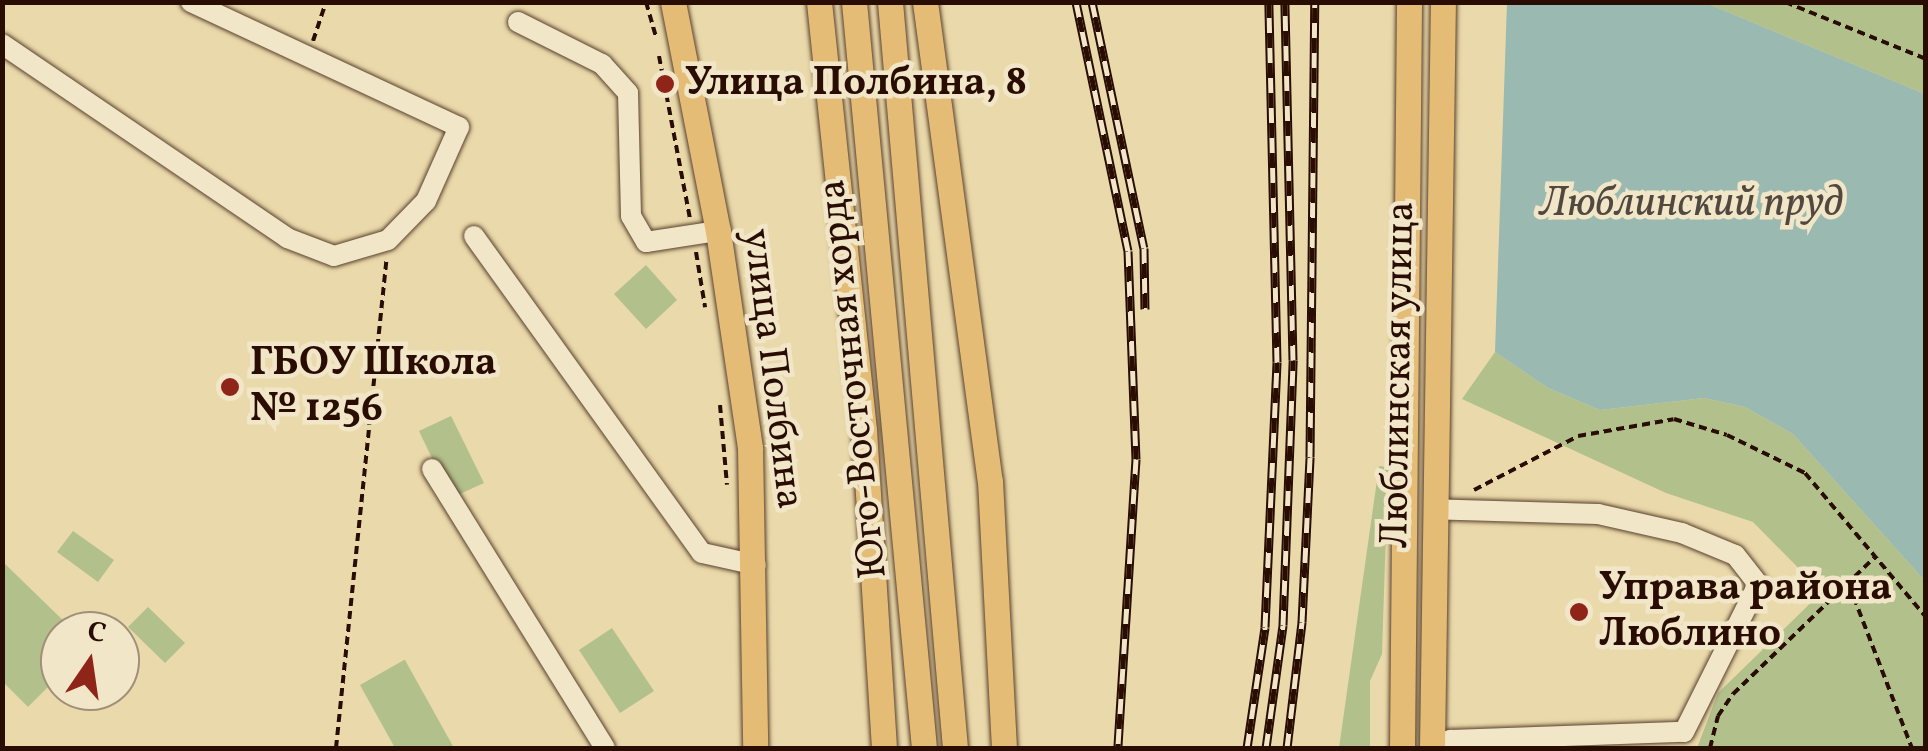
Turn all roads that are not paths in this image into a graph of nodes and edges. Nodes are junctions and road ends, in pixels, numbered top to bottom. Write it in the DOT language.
graph roads {
  1 [pos="191,2"];
  2 [pos="673,2"];
  3 [pos="820,2"];
  4 [pos="854,2"];
  5 [pos="890,2"];
  6 [pos="925,2"];
  7 [pos="1409,2"];
  8 [pos="1443,2"];
  9 [pos="518,22"];
  10 [pos="2,44"];
  11 [pos="706,234"];
  12 [pos="474,236"];
  13 [pos="432,469"];
  14 [pos="1445,504"];
  15 [pos="756,565"];
  16 [pos="1432,747"];
  17 [pos="604,748"];
  18 [pos="755,748"];
  19 [pos="884,748"];
  20 [pos="924,748"];
  21 [pos="955,748"];
  22 [pos="1004,748"];
  23 [pos="1402,748"];
  1 -- 10 [label="lane"];
  2 -- 11 [label="main road, улица Полбина"];
  3 -- 19 [label="main road"];
  4 -- 20 [label="main road, Юго-Восточная хорда"];
  5 -- 21 [label="main road, Юго-Восточная хорда"];
  6 -- 22 [label="main road"];
  7 -- 23 [label="main road, Люблинская улица"];
  8 -- 14 [label="main road, Люблинская улица"];
  9 -- 11 [label="lane"];
  11 -- 15 [label="main road, улица Полбина"];
  12 -- 15 [label="lane"];
  13 -- 17 [label="lane"];
  14 -- 16 [label="main road, Люблинская улица"];
  14 -- 16 [label="lane"];
  15 -- 18 [label="main road, улица Полбина"];
}
